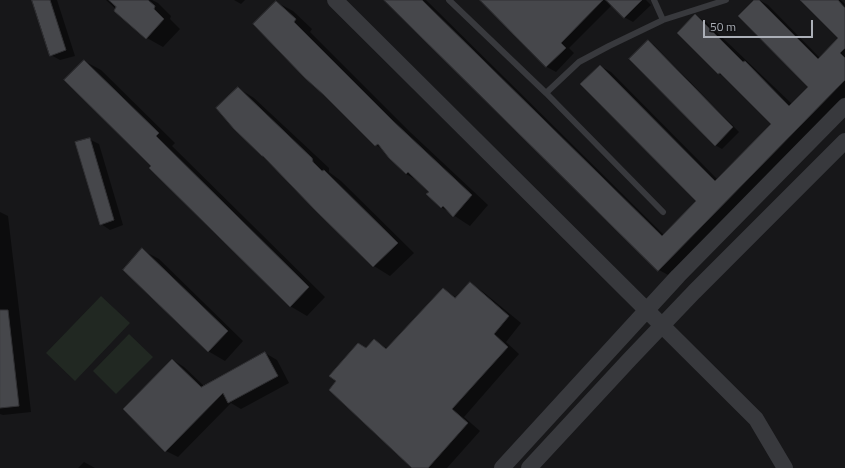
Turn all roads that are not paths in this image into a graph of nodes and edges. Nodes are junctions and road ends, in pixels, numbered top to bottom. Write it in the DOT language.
graph roads {
  1 [pos="335,0"];
  2 [pos="449,0"];
  3 [pos="654,0"];
  4 [pos="726,0"];
  5 [pos="664,20"];
  6 [pos="546,93"];
  7 [pos="845,106"];
  8 [pos="845,141"];
  9 [pos="664,212"];
  10 [pos="647,310"];
  11 [pos="662,325"];
  12 [pos="502,468"];
  13 [pos="529,468"];
  14 [pos="786,468"];
  1 -- 10 [label="street"];
  2 -- 6 [label="lane"];
  3 -- 5 [label="lane"];
  4 -- 5 [label="lane"];
  5 -- 6 [label="lane"];
  6 -- 9 [label="lane"];
  7 -- 10 [label="street"];
  8 -- 11 [label="street"];
  10 -- 11 [label="street"];
  10 -- 12 [label="street"];
  11 -- 13 [label="street"];
  11 -- 14 [label="street"];
}
